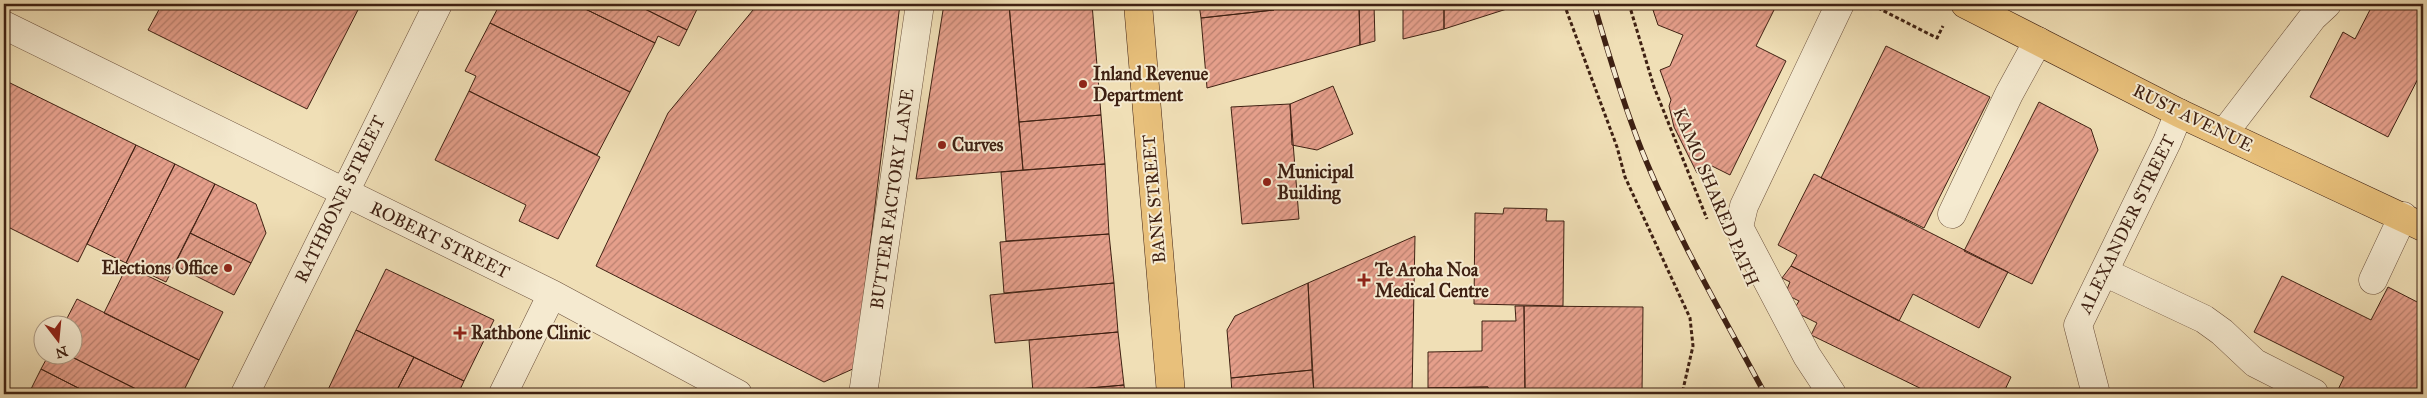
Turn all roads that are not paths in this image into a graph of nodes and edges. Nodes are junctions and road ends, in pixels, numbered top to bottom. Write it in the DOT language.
graph roads {
  1 [pos="438,4"];
  2 [pos="920,4"];
  3 [pos="1138,4"];
  4 [pos="1840,4"];
  5 [pos="2327,4"];
  6 [pos="1956,11"];
  7 [pos="4,25"];
  8 [pos="2038,41"];
  9 [pos="2179,113"];
  10 [pos="2224,133"];
  11 [pos="343,192"];
  12 [pos="1952,214"];
  13 [pos="2413,222"];
  14 [pos="2104,272"];
  15 [pos="2373,280"];
  16 [pos="552,294"];
  17 [pos="2314,393"];
  18 [pos="244,394"];
  19 [pos="503,394"];
  20 [pos="738,394"];
  21 [pos="863,394"];
  22 [pos="1171,394"];
  23 [pos="1832,394"];
  24 [pos="2096,394"];
  1 -- 11 [label="street, RATHBONE STREET"];
  2 -- 21 [label="street, BUTTER FACTORY LANE"];
  3 -- 22 [label="main road, BANK STREET"];
  4 -- 23 [label="street"];
  5 -- 10 [label="street"];
  6 -- 8 [label="main road, RUST AVENUE"];
  7 -- 11 [label="street, ROBERT STREET"];
  8 -- 9 [label="main road, RUST AVENUE"];
  8 -- 12 [label="street"];
  9 -- 10 [label="main road, RUST AVENUE"];
  9 -- 14 [label="street, ALEXANDER STREET"];
  10 -- 13 [label="main road, RUST AVENUE"];
  11 -- 16 [label="street, ROBERT STREET"];
  11 -- 18 [label="street, RATHBONE STREET"];
  13 -- 15 [label="street"];
  14 -- 17 [label="street"];
  14 -- 24 [label="street, ALEXANDER STREET"];
  16 -- 19 [label="street"];
  16 -- 20 [label="street, ROBERT STREET"];
}
